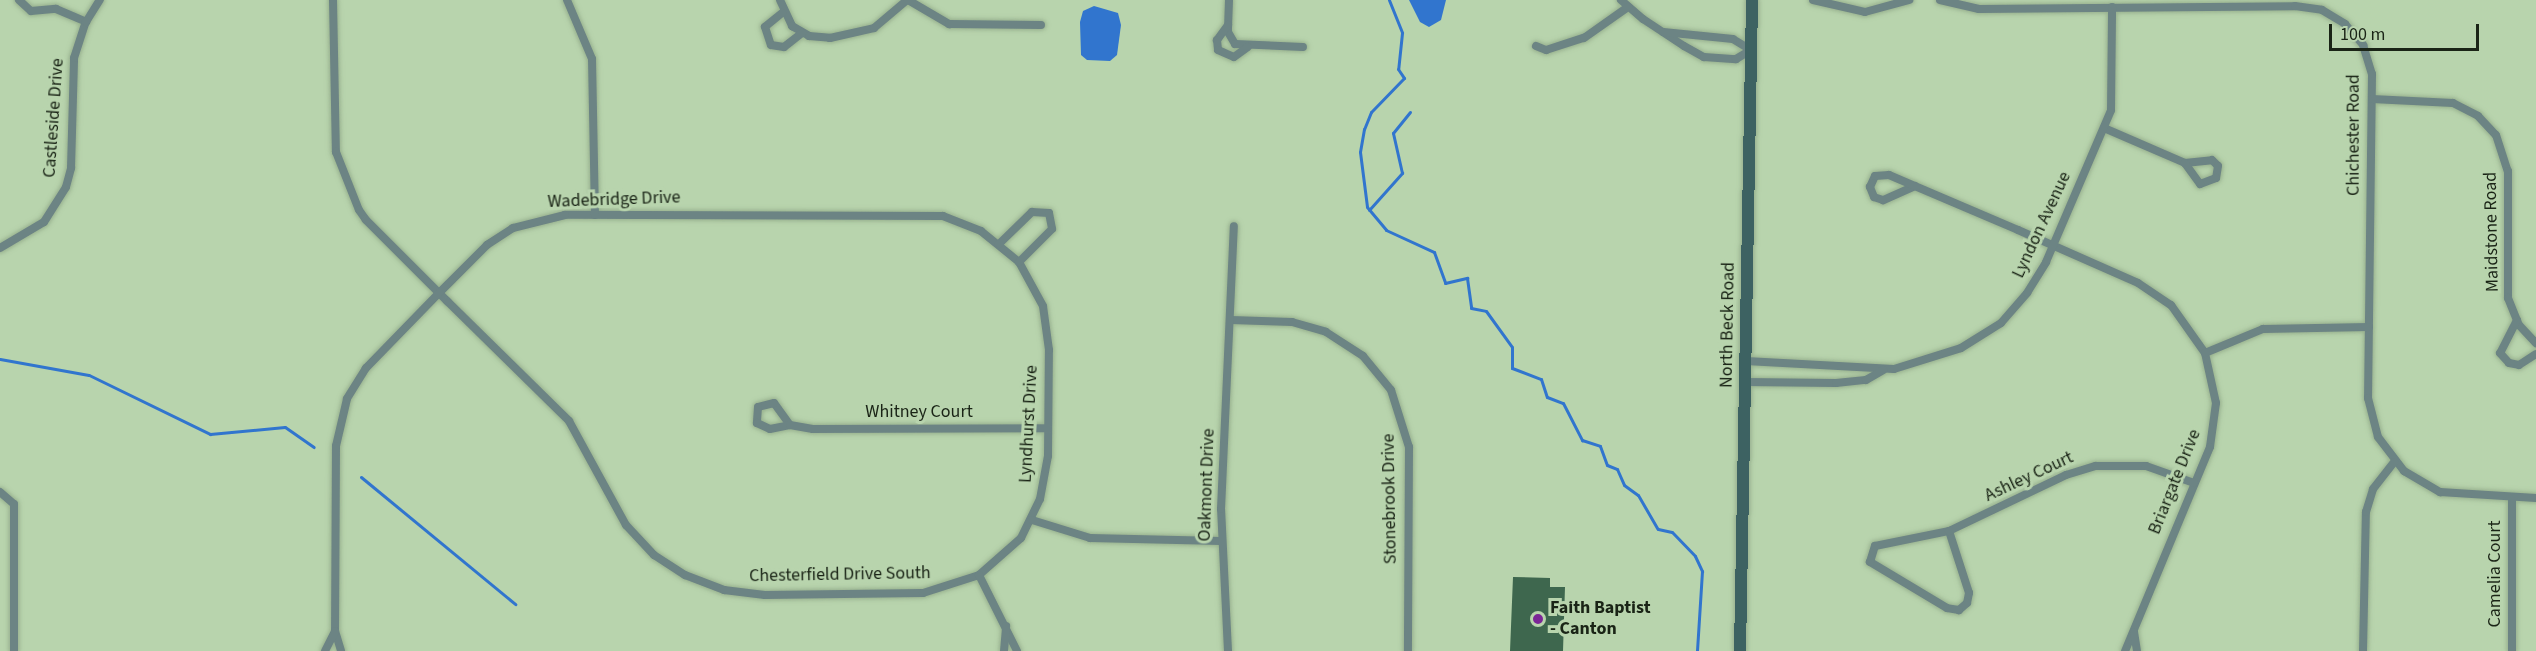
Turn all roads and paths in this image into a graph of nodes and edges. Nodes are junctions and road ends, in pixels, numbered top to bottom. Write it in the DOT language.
graph roads {
  1 [pos="19,0"];
  2 [pos="49,0"];
  3 [pos="100,0"];
  4 [pos="333,0"];
  5 [pos="567,0"];
  6 [pos="780,0"];
  7 [pos="908,0"];
  8 [pos="1229,0"];
  9 [pos="1752,0"];
  10 [pos="1813,0"];
  11 [pos="1909,0"];
  12 [pos="1940,0"];
  13 [pos="1624,4"];
  14 [pos="2112,8"];
  15 [pos="56,9"];
  16 [pos="782,13"];
  17 [pos="86,22"];
  18 [pos="1041,25"];
  19 [pos="1228,25"];
  20 [pos="1663,32"];
  21 [pos="802,33"];
  22 [pos="1536,46"];
  23 [pos="1303,47"];
  24 [pos="1248,48"];
  25 [pos="1751,50"];
  26 [pos="2372,99"];
  27 [pos="2104,128"];
  28 [pos="2185,163"];
  29 [pos="1915,186"];
  30 [pos="595,215"];
  31 [pos="1234,226"];
  32 [pos="999,244"];
  33 [pos="2053,246"];
  34 [pos="0,248"];
  35 [pos="1019,262"];
  36 [pos="1026,274"];
  37 [pos="439,293"];
  38 [pos="1231,320"];
  39 [pos="2517,320"];
  40 [pos="2369,327"];
  41 [pos="2536,343"];
  42 [pos="2205,354"];
  43 [pos="2536,354"];
  44 [pos="1746,361"];
  45 [pos="1883,370"];
  46 [pos="1745,382"];
  47 [pos="790,425"];
  48 [pos="1048,428"];
  49 [pos="2394,462"];
  50 [pos="2194,483"];
  51 [pos="0,492"];
  52 [pos="2512,497"];
  53 [pos="2536,498"];
  54 [pos="1032,520"];
  55 [pos="1949,531"];
  56 [pos="1221,541"];
  57 [pos="979,575"];
  58 [pos="1006,622"];
  59 [pos="335,632"];
  60 [pos="2134,632"];
  61 [pos="14,651"];
  62 [pos="324,651"];
  63 [pos="341,651"];
  64 [pos="1004,651"];
  65 [pos="1017,651"];
  66 [pos="1228,651"];
  67 [pos="1408,651"];
  68 [pos="1740,651"];
  69 [pos="2125,651"];
  70 [pos="2137,651"];
  71 [pos="2363,651"];
  72 [pos="2512,651"];
  1 -- 15 [label="street"];
  2 -- 15 [label="street"];
  3 -- 17 [label="street, Castleside Drive"];
  4 -- 37 [label="street, Chesterfield Drive South"];
  5 -- 30 [label="street"];
  6 -- 16 [label="street"];
  7 -- 18 [label="street"];
  7 -- 21 [label="street"];
  8 -- 19 [label="street"];
  9 -- 25 [label="main road, North Beck Road"];
  10 -- 11 [label="street"];
  12 -- 14 [label="street, Chichester Road"];
  13 -- 20 [label="street"];
  13 -- 22 [label="street"];
  14 -- 26 [label="street, Chichester Road"];
  14 -- 27 [label="street, Lyndon Avenue"];
  15 -- 17 [label="street"];
  16 -- 21 [label="street"];
  16 -- 21 [label="street"];
  17 -- 34 [label="street, Castleside Drive"];
  19 -- 24 [label="street"];
  19 -- 24 [label="street"];
  20 -- 25 [label="street"];
  20 -- 25 [label="street"];
  23 -- 24 [label="street"];
  25 -- 44 [label="main road, North Beck Road"];
  26 -- 39 [label="street, Maidstone Road"];
  26 -- 40 [label="street, Chichester Road"];
  27 -- 28 [label="street"];
  27 -- 33 [label="street, Lyndon Avenue"];
  29 -- 29 [label="street, Briargate Drive"];
  29 -- 33 [label="street, Briargate Drive"];
  30 -- 32 [label="street, Wadebridge Drive"];
  30 -- 37 [label="street, Wadebridge Drive"];
  31 -- 38 [label="street, Oakmont Drive"];
  32 -- 35 [label="street, Wadebridge Drive"];
  32 -- 35 [label="street"];
  33 -- 42 [label="street, Briargate Drive"];
  33 -- 45 [label="street, Lyndon Avenue"];
  35 -- 36 [label="street, Wadebridge Drive"];
  36 -- 48 [label="street, Lyndhurst Drive"];
  37 -- 57 [label="street, Chesterfield Drive South"];
  37 -- 59 [label="street, Wadebridge Drive"];
  38 -- 56 [label="street, Oakmont Drive"];
  38 -- 67 [label="street, Stonebrook Drive"];
  39 -- 41 [label="street, Maidstone Road"];
  39 -- 43 [label="street"];
  40 -- 42 [label="street"];
  40 -- 49 [label="street, Chichester Road"];
  42 -- 50 [label="street, Briargate Drive"];
  44 -- 45 [label="street, Lyndon Avenue"];
  44 -- 46 [label="main road, North Beck Road"];
  45 -- 46 [label="street, Lyndon Avenue"];
  46 -- 68 [label="main road, North Beck Road"];
  47 -- 48 [label="street, Whitney Court"];
  48 -- 54 [label="street, Lyndhurst Drive"];
  49 -- 52 [label="street, Chichester Road"];
  49 -- 71 [label="street"];
  50 -- 55 [label="street, Ashley Court"];
  50 -- 60 [label="street, Briargate Drive"];
  51 -- 61 [label="street"];
  52 -- 53 [label="street, Chichester Road"];
  52 -- 72 [label="street, Camelia Court"];
  54 -- 56 [label="street"];
  54 -- 57 [label="street, Lyndhurst Drive"];
  55 -- 55 [label="street, Ashley Court"];
  56 -- 66 [label="street, Oakmont Drive"];
  57 -- 58 [label="street"];
  58 -- 64 [label="street"];
  58 -- 65 [label="street"];
  59 -- 62 [label="street, Wadebridge Drive"];
  59 -- 63 [label="street, Wadebridge Drive"];
  60 -- 69 [label="street, Briargate Drive"];
  60 -- 70 [label="street"];
}
